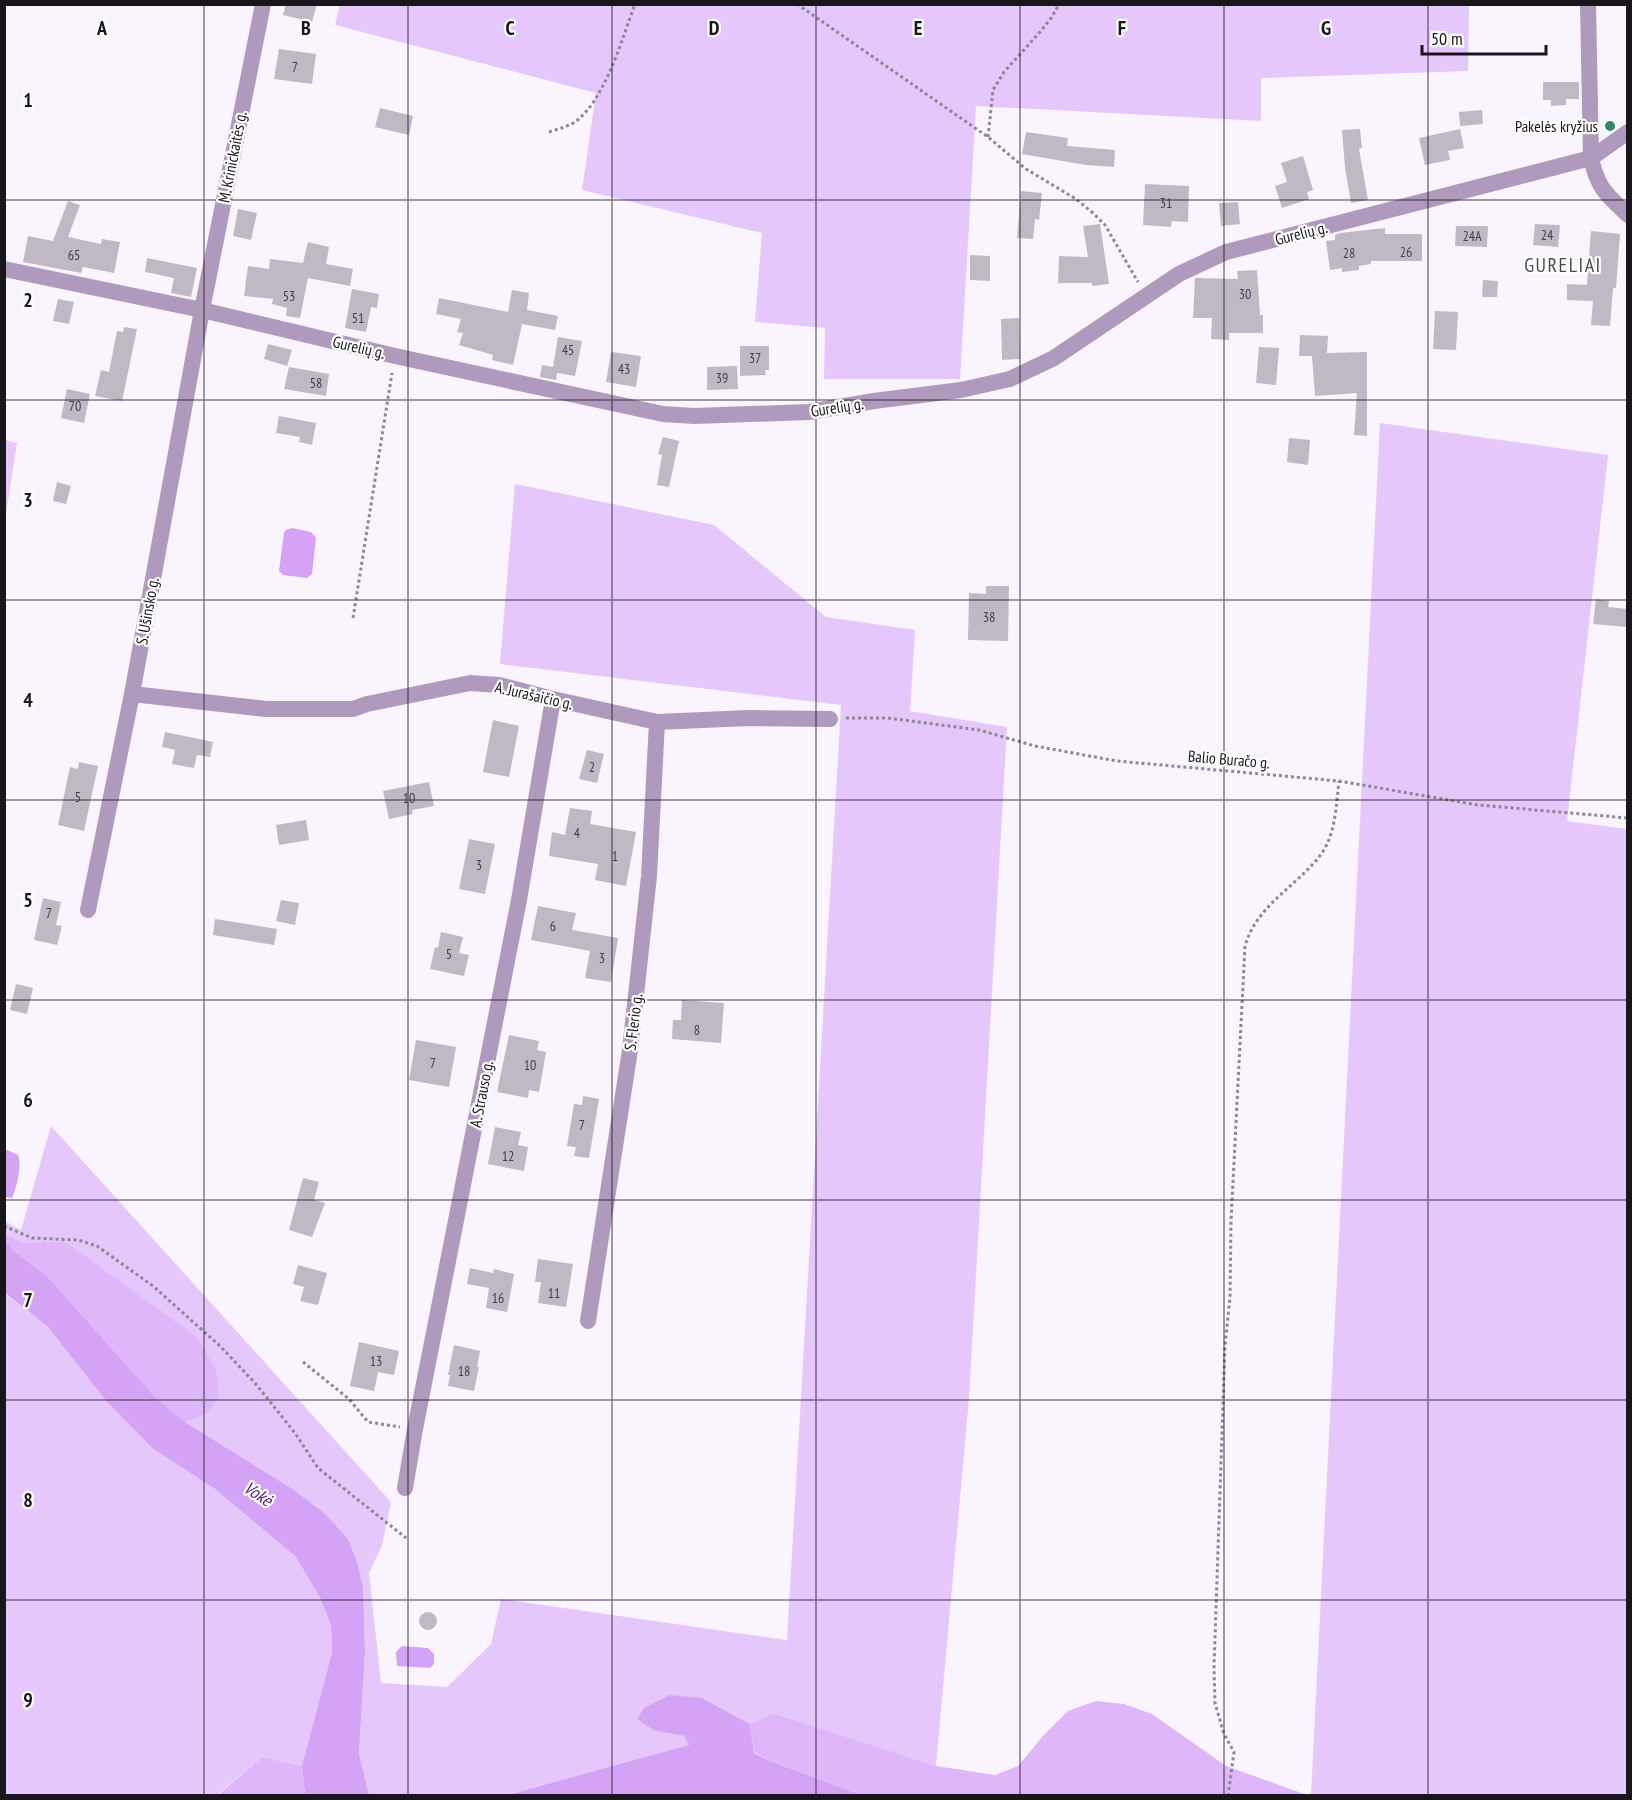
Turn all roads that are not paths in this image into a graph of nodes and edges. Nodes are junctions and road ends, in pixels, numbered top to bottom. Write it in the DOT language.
graph roads {
  1 [pos="263,4"];
  2 [pos="1588,4"];
  3 [pos="1628,132"];
  4 [pos="1591,158"];
  5 [pos="1628,215"];
  6 [pos="4,269"];
  7 [pos="202,310"];
  8 [pos="132,694"];
  9 [pos="553,699"];
  10 [pos="830,719"];
  11 [pos="657,722"];
  12 [pos="88,910"];
  13 [pos="588,1321"];
  14 [pos="405,1488"];
  1 -- 7 [label="street, M. Krinickaitės g."];
  2 -- 4 [label="street"];
  3 -- 4 [label="street, Gurelių g."];
  4 -- 5 [label="street"];
  4 -- 7 [label="street, Gurelių g."];
  6 -- 7 [label="street, Gurelių g."];
  7 -- 8 [label="street, S. Ušinsko g."];
  8 -- 9 [label="street, A. Jurašaičio g."];
  8 -- 12 [label="street, S. Ušinsko g."];
  9 -- 11 [label="street, A. Jurašaičio g."];
  9 -- 14 [label="street, A. Strauso g."];
  10 -- 11 [label="street, A. Jurašaičio g."];
  11 -- 13 [label="street, S. Flerio g."];
}
